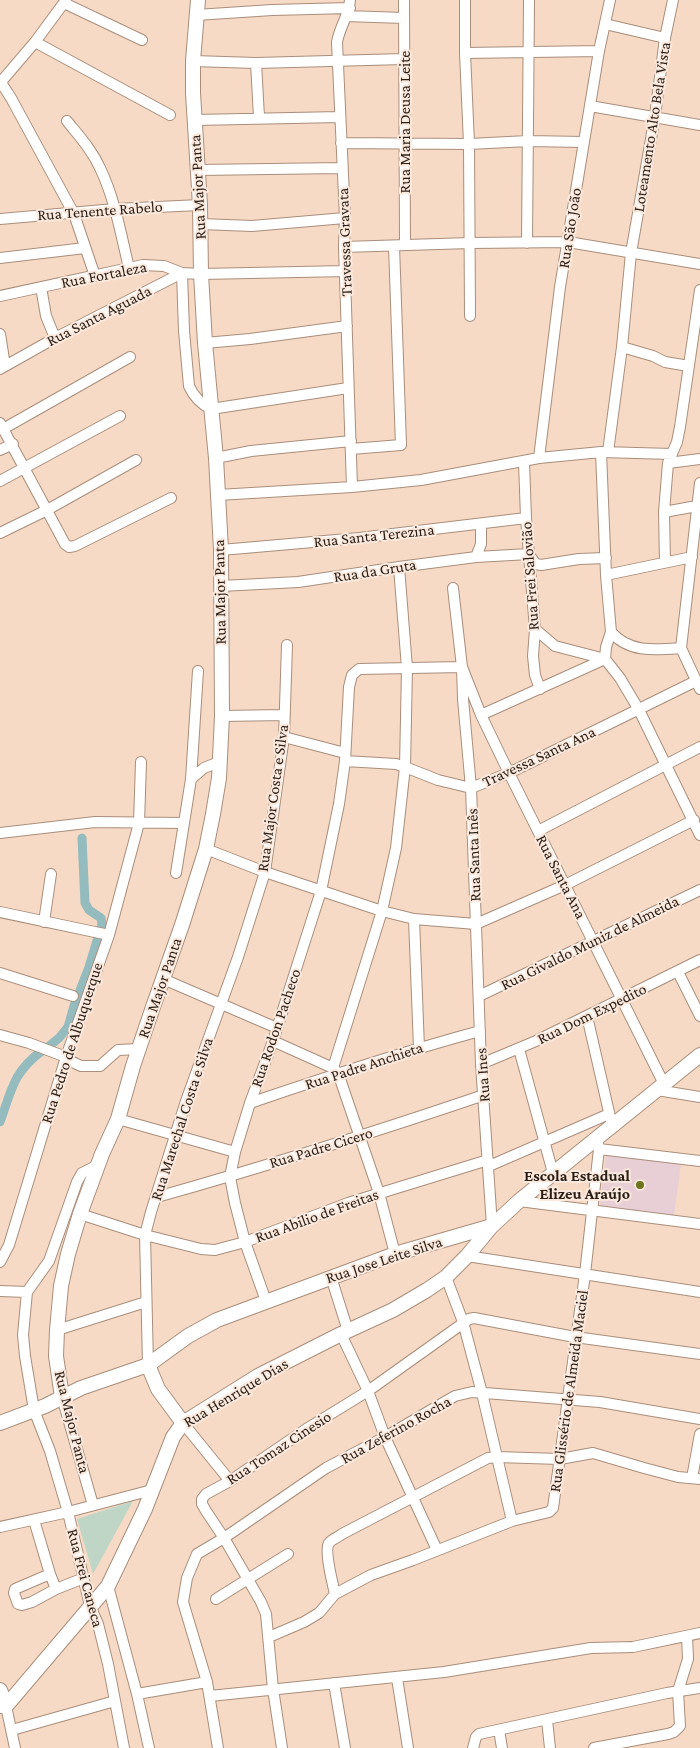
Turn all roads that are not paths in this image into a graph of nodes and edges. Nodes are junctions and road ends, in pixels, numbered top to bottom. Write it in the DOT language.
graph roads {
  1 [pos="198,0"];
  2 [pos="404,0"];
  3 [pos="465,0"];
  4 [pos="529,0"];
  5 [pos="610,0"];
  6 [pos="673,0"];
  7 [pos="65,1"];
  8 [pos="273,5"];
  9 [pos="348,8"];
  10 [pos="196,15"];
  11 [pos="404,18"];
  12 [pos="605,24"];
  13 [pos="665,38"];
  14 [pos="142,40"];
  15 [pos="35,42"];
  16 [pos="528,51"];
  17 [pos="599,51"];
  18 [pos="465,53"];
  19 [pos="404,59"];
  20 [pos="193,61"];
  21 [pos="338,61"];
  22 [pos="256,63"];
  23 [pos="0,82"];
  24 [pos="590,106"];
  25 [pos="170,115"];
  26 [pos="655,116"];
  27 [pos="259,117"];
  28 [pos="340,117"];
  29 [pos="195,120"];
  30 [pos="67,121"];
  31 [pos="700,125"];
  32 [pos="528,141"];
  33 [pos="583,142"];
  34 [pos="341,143"];
  35 [pos="405,143"];
  36 [pos="469,144"];
  37 [pos="342,168"];
  38 [pos="198,170"];
  39 [pos="200,205"];
  40 [pos="115,209"];
  41 [pos="74,214"];
  42 [pos="345,218"];
  43 [pos="0,219"];
  44 [pos="201,224"];
  45 [pos="568,242"];
  46 [pos="470,243"];
  47 [pos="527,243"];
  48 [pos="405,245"];
  49 [pos="394,246"];
  50 [pos="344,247"];
  51 [pos="85,248"];
  52 [pos="631,253"];
  53 [pos="0,258"];
  54 [pos="700,264"];
  55 [pos="130,268"];
  56 [pos="346,271"];
  57 [pos="182,273"];
  58 [pos="201,274"];
  59 [pos="95,276"];
  60 [pos="41,287"];
  61 [pos="700,290"];
  62 [pos="0,296"];
  63 [pos="470,316"];
  64 [pos="348,326"];
  65 [pos="0,334"];
  66 [pos="55,338"];
  67 [pos="205,343"];
  68 [pos="622,347"];
  69 [pos="130,357"];
  70 [pos="689,366"];
  71 [pos="2,368"];
  72 [pos="348,388"];
  73 [pos="211,409"];
  74 [pos="120,416"];
  75 [pos="2,426"];
  76 [pos="12,444"];
  77 [pos="351,445"];
  78 [pos="0,450"];
  79 [pos="604,452"];
  80 [pos="216,458"];
  81 [pos="539,458"];
  82 [pos="670,458"];
  83 [pos="700,459"];
  84 [pos="136,460"];
  85 [pos="524,462"];
  86 [pos="24,469"];
  87 [pos="0,481"];
  88 [pos="700,483"];
  89 [pos="352,487"];
  90 [pos="218,495"];
  91 [pos="171,498"];
  92 [pos="697,506"];
  93 [pos="47,510"];
  94 [pos="664,512"];
  95 [pos="526,518"];
  96 [pos="481,524"];
  97 [pos="0,533"];
  98 [pos="221,550"];
  99 [pos="529,554"];
  100 [pos="476,557"];
  101 [pos="692,557"];
  102 [pos="606,558"];
  103 [pos="665,562"];
  104 [pos="399,566"];
  105 [pos="606,574"];
  106 [pos="221,586"];
  107 [pos="453,588"];
  108 [pos="535,629"];
  109 [pos="611,632"];
  110 [pos="287,645"];
  111 [pos="681,648"];
  112 [pos="605,659"];
  113 [pos="462,667"];
  114 [pos="408,668"];
  115 [pos="198,671"];
  116 [pos="698,685"];
  117 [pos="540,689"];
  118 [pos="638,710"];
  119 [pos="284,715"];
  120 [pos="481,715"];
  121 [pos="222,716"];
  122 [pos="284,737"];
  123 [pos="700,748"];
  124 [pos="345,757"];
  125 [pos="141,762"];
  126 [pos="219,762"];
  127 [pos="665,765"];
  128 [pos="405,767"];
  129 [pos="509,774"];
  130 [pos="191,779"];
  131 [pos="471,788"];
  132 [pos="694,820"];
  133 [pos="139,823"];
  134 [pos="184,823"];
  135 [pos="538,831"];
  136 [pos="0,833"];
  137 [pos="700,835"];
  138 [pos="206,849"];
  139 [pos="265,872"];
  140 [pos="176,873"];
  141 [pos="51,874"];
  142 [pos="565,885"];
  143 [pos="700,890"];
  144 [pos="321,891"];
  145 [pos="382,911"];
  146 [pos="0,912"];
  147 [pos="414,919"];
  148 [pos="44,922"];
  149 [pos="476,924"];
  150 [pos="102,934"];
  151 [pos="593,941"];
  152 [pos="700,960"];
  153 [pos="678,972"];
  154 [pos="0,973"];
  155 [pos="163,979"];
  156 [pos="73,996"];
  157 [pos="479,996"];
  158 [pos="621,1000"];
  159 [pos="220,1004"];
  160 [pos="587,1016"];
  161 [pos="700,1016"];
  162 [pos="277,1028"];
  163 [pos="480,1031"];
  164 [pos="0,1035"];
  165 [pos="273,1041"];
  166 [pos="418,1048"];
  167 [pos="138,1049"];
  168 [pos="518,1049"];
  169 [pos="700,1055"];
  170 [pos="66,1058"];
  171 [pos="482,1064"];
  172 [pos="336,1070"];
  173 [pos="660,1087"];
  174 [pos="484,1096"];
  175 [pos="700,1097"];
  176 [pos="250,1103"];
  177 [pos="118,1119"];
  178 [pos="611,1119"];
  179 [pos="176,1136"];
  180 [pos="360,1137"];
  181 [pos="543,1143"];
  182 [pos="598,1144"];
  183 [pos="235,1152"];
  184 [pos="700,1161"];
  185 [pos="489,1163"];
  186 [pos="98,1165"];
  187 [pos="553,1173"];
  188 [pos="230,1177"];
  189 [pos="379,1193"];
  190 [pos="157,1197"];
  191 [pos="519,1201"];
  192 [pos="592,1211"];
  193 [pos="80,1214"];
  194 [pos="700,1224"];
  195 [pos="492,1226"];
  196 [pos="145,1235"];
  197 [pos="244,1242"];
  198 [pos="394,1254"];
  199 [pos="467,1256"];
  200 [pos="0,1262"];
  201 [pos="585,1274"];
  202 [pos="446,1277"];
  203 [pos="331,1278"];
  204 [pos="0,1291"];
  205 [pos="27,1292"];
  206 [pos="700,1292"];
  207 [pos="146,1302"];
  208 [pos="266,1302"];
  209 [pos="463,1322"];
  210 [pos="56,1330"];
  211 [pos="344,1332"];
  212 [pos="575,1337"];
  213 [pos="700,1354"];
  214 [pos="148,1365"];
  215 [pos="368,1391"];
  216 [pos="482,1393"];
  217 [pos="62,1397"];
  218 [pos="567,1399"];
  219 [pos="34,1410"];
  220 [pos="700,1418"];
  221 [pos="0,1423"];
  222 [pos="183,1423"];
  223 [pos="700,1434"];
  224 [pos="385,1437"];
  225 [pos="497,1456"];
  226 [pos="560,1459"];
  227 [pos="696,1479"];
  228 [pos="230,1481"];
  229 [pos="152,1490"];
  230 [pos="413,1497"];
  231 [pos="93,1505"];
  232 [pos="68,1512"];
  233 [pos="34,1520"];
  234 [pos="512,1521"];
  235 [pos="0,1527"];
  236 [pos="224,1538"];
  237 [pos="437,1550"];
  238 [pos="288,1554"];
  239 [pos="50,1574"];
  240 [pos="84,1578"];
  241 [pos="247,1580"];
  242 [pos="108,1586"];
  243 [pos="56,1589"];
  244 [pos="335,1594"];
  245 [pos="216,1599"];
  246 [pos="90,1606"];
  247 [pos="700,1633"];
  248 [pos="687,1636"];
  249 [pos="269,1637"];
  250 [pos="397,1678"];
  251 [pos="207,1682"];
  252 [pos="334,1683"];
  253 [pos="700,1688"];
  254 [pos="273,1689"];
  255 [pos="0,1690"];
  256 [pos="678,1691"];
  257 [pos="137,1694"];
  258 [pos="210,1696"];
  259 [pos="115,1701"];
  260 [pos="3,1707"];
  261 [pos="547,1720"];
  262 [pos="12,1730"];
  263 [pos="499,1730"];
  264 [pos="15,1748"];
  265 [pos="124,1748"];
  266 [pos="149,1748"];
  267 [pos="218,1748"];
  268 [pos="282,1748"];
  269 [pos="345,1748"];
  270 [pos="408,1748"];
  271 [pos="473,1748"];
  272 [pos="502,1748"];
  273 [pos="550,1748"];
  274 [pos="594,1748"];
  1 -- 10 [label="street, Rua Major Panta"];
  2 -- 11 [label="street, Rua Maria Deusa Leite"];
  3 -- 18 [label="street"];
  4 -- 16 [label="street"];
  5 -- 12 [label="street, Rua São João"];
  6 -- 13 [label="street, Loteamento Alto Bela Vista"];
  7 -- 14 [label="street"];
  7 -- 15 [label="street"];
  8 -- 9 [label="street"];
  8 -- 10 [label="street"];
  9 -- 11 [label="street"];
  9 -- 21 [label="street, Travessa Gravata"];
  10 -- 20 [label="street, Rua Major Panta"];
  11 -- 19 [label="street, Rua Maria Deusa Leite"];
  12 -- 13 [label="street"];
  12 -- 17 [label="street, Rua São João"];
  13 -- 26 [label="street, Loteamento Alto Bela Vista"];
  15 -- 23 [label="street"];
  15 -- 25 [label="street"];
  16 -- 17 [label="street"];
  16 -- 18 [label="street"];
  16 -- 32 [label="street"];
  17 -- 24 [label="street, Rua São João"];
  18 -- 36 [label="street"];
  19 -- 21 [label="street"];
  19 -- 35 [label="street, Rua Maria Deusa Leite"];
  20 -- 22 [label="street"];
  20 -- 29 [label="street, Rua Major Panta"];
  21 -- 22 [label="street"];
  21 -- 28 [label="street, Travessa Gravata"];
  22 -- 27 [label="street"];
  23 -- 41 [label="street"];
  24 -- 26 [label="street"];
  24 -- 33 [label="street, Rua São João"];
  26 -- 31 [label="street"];
  26 -- 52 [label="street, Loteamento Alto Bela Vista"];
  27 -- 28 [label="street"];
  27 -- 29 [label="street"];
  28 -- 34 [label="street, Travessa Gravata"];
  29 -- 38 [label="street, Rua Major Panta"];
  30 -- 40 [label="street"];
  32 -- 33 [label="street"];
  32 -- 36 [label="street"];
  32 -- 47 [label="street"];
  33 -- 45 [label="street, Rua São João"];
  34 -- 35 [label="street"];
  34 -- 37 [label="street, Travessa Gravata"];
  35 -- 36 [label="street"];
  35 -- 48 [label="street, Rua Maria Deusa Leite"];
  36 -- 46 [label="street"];
  37 -- 38 [label="street"];
  37 -- 42 [label="street, Travessa Gravata"];
  38 -- 39 [label="street, Rua Major Panta"];
  39 -- 40 [label="street, Rua Tenente Rabelo"];
  39 -- 44 [label="street, Rua Major Panta"];
  40 -- 41 [label="street, Rua Tenente Rabelo"];
  40 -- 55 [label="street"];
  41 -- 43 [label="street, Rua Tenente Rabelo"];
  41 -- 51 [label="street"];
  42 -- 44 [label="street"];
  42 -- 50 [label="street, Travessa Gravata"];
  44 -- 58 [label="street, Rua Major Panta"];
  45 -- 47 [label="street"];
  45 -- 52 [label="street"];
  45 -- 81 [label="street, Rua São João"];
  46 -- 47 [label="street"];
  46 -- 48 [label="street"];
  46 -- 63 [label="street"];
  48 -- 49 [label="street"];
  49 -- 50 [label="street"];
  49 -- 77 [label="street"];
  50 -- 56 [label="street, Travessa Gravata"];
  51 -- 53 [label="street"];
  51 -- 59 [label="street"];
  52 -- 54 [label="street"];
  52 -- 68 [label="street, Loteamento Alto Bela Vista"];
  55 -- 57 [label="street, Rua Fortaleza"];
  55 -- 59 [label="street, Rua Fortaleza"];
  56 -- 58 [label="street"];
  56 -- 64 [label="street, Travessa Gravata"];
  57 -- 58 [label="street"];
  57 -- 66 [label="street, Rua Santa Aguada"];
  57 -- 73 [label="street"];
  58 -- 67 [label="street, Rua Major Panta"];
  59 -- 60 [label="street, Rua Fortaleza"];
  60 -- 62 [label="street, Rua Fortaleza"];
  60 -- 66 [label="street"];
  61 -- 70 [label="street"];
  64 -- 67 [label="street"];
  64 -- 72 [label="street, Travessa Gravata"];
  65 -- 71 [label="street"];
  66 -- 71 [label="street, Rua Santa Aguada"];
  67 -- 73 [label="street, Rua Major Panta"];
  68 -- 70 [label="street"];
  68 -- 79 [label="street, Loteamento Alto Bela Vista"];
  69 -- 75 [label="street"];
  70 -- 82 [label="street"];
  72 -- 73 [label="street"];
  72 -- 77 [label="street, Travessa Gravata"];
  73 -- 80 [label="street, Rua Major Panta"];
  74 -- 86 [label="street"];
  75 -- 76 [label="street"];
  76 -- 78 [label="street"];
  76 -- 86 [label="street"];
  77 -- 80 [label="street"];
  77 -- 89 [label="street, Travessa Gravata"];
  79 -- 81 [label="street"];
  79 -- 82 [label="street"];
  79 -- 102 [label="street, Loteamento Alto Bela Vista"];
  80 -- 90 [label="street, Rua Major Panta"];
  81 -- 85 [label="street"];
  82 -- 83 [label="street"];
  82 -- 94 [label="street"];
  84 -- 93 [label="street"];
  85 -- 89 [label="street"];
  85 -- 95 [label="street, Rua Frei Salovião"];
  86 -- 87 [label="street"];
  86 -- 93 [label="street"];
  88 -- 92 [label="street"];
  89 -- 90 [label="street"];
  90 -- 98 [label="street, Rua Major Panta"];
  91 -- 93 [label="street"];
  92 -- 94 [label="street"];
  92 -- 101 [label="street"];
  93 -- 97 [label="street"];
  94 -- 103 [label="street"];
  95 -- 96 [label="street, Rua Santa Terezina"];
  95 -- 99 [label="street, Rua Frei Salovião"];
  96 -- 98 [label="street, Rua Santa Terezina"];
  96 -- 100 [label="street"];
  98 -- 106 [label="street, Rua Major Panta"];
  99 -- 100 [label="street, Rua da Gruta"];
  99 -- 102 [label="street"];
  99 -- 108 [label="street, Rua Frei Salovião"];
  100 -- 104 [label="street, Rua da Gruta"];
  101 -- 103 [label="street"];
  101 -- 111 [label="street"];
  102 -- 105 [label="street, Loteamento Alto Bela Vista"];
  103 -- 105 [label="street"];
  104 -- 106 [label="street, Rua da Gruta"];
  104 -- 114 [label="street"];
  105 -- 109 [label="street, Loteamento Alto Bela Vista"];
  106 -- 121 [label="street, Rua Major Panta"];
  107 -- 113 [label="street, Rua Santa Inês"];
  108 -- 112 [label="street"];
  108 -- 117 [label="street, Rua Frei Salovião"];
  109 -- 111 [label="street"];
  109 -- 112 [label="street, Loteamento Alto Bela Vista"];
  110 -- 119 [label="street, Rua Major Costa e Silva"];
  111 -- 116 [label="street"];
  112 -- 117 [label="street"];
  112 -- 118 [label="street"];
  113 -- 114 [label="street"];
  113 -- 120 [label="street, Rua Santa Ana"];
  113 -- 131 [label="street, Rua Santa Inês"];
  114 -- 124 [label="street, Rua Rodon Pacheco"];
  114 -- 128 [label="street"];
  115 -- 130 [label="street"];
  116 -- 118 [label="street, Travessa Santa Ana"];
  117 -- 120 [label="street"];
  118 -- 127 [label="street"];
  118 -- 129 [label="street, Travessa Santa Ana"];
  119 -- 121 [label="street"];
  119 -- 122 [label="street, Rua Major Costa e Silva"];
  120 -- 129 [label="street, Rua Santa Ana"];
  121 -- 126 [label="street, Rua Major Panta"];
  122 -- 124 [label="street, Travessa Santa Ana"];
  122 -- 139 [label="street, Rua Major Costa e Silva"];
  123 -- 127 [label="street"];
  124 -- 128 [label="street, Travessa Santa Ana"];
  124 -- 144 [label="street, Rua Rodon Pacheco"];
  125 -- 133 [label="street, Rua Pedro de Albuquerque"];
  126 -- 130 [label="street"];
  126 -- 138 [label="street, Rua Major Panta"];
  127 -- 132 [label="street"];
  127 -- 135 [label="street"];
  128 -- 131 [label="street, Travessa Santa Ana"];
  128 -- 145 [label="street"];
  129 -- 131 [label="street, Travessa Santa Ana"];
  129 -- 135 [label="street, Rua Santa Ana"];
  130 -- 134 [label="street"];
  131 -- 149 [label="street, Rua Santa Inês"];
  132 -- 137 [label="street"];
  132 -- 142 [label="street"];
  133 -- 134 [label="street"];
  133 -- 136 [label="street"];
  133 -- 150 [label="street, Rua Pedro de Albuquerque"];
  134 -- 140 [label="street"];
  135 -- 142 [label="street, Rua Santa Ana"];
  138 -- 139 [label="street"];
  138 -- 155 [label="street, Rua Major Panta"];
  139 -- 144 [label="street"];
  139 -- 159 [label="street, Rua Major Costa e Silva"];
  141 -- 148 [label="street"];
  142 -- 149 [label="street"];
  142 -- 151 [label="street, Rua Santa Ana"];
  143 -- 151 [label="street, Rua Givaldo Muniz de Almeida"];
  144 -- 145 [label="street"];
  144 -- 162 [label="street, Rua Rodon Pacheco"];
  145 -- 147 [label="street"];
  145 -- 172 [label="street"];
  146 -- 148 [label="street"];
  147 -- 149 [label="street"];
  147 -- 166 [label="street"];
  148 -- 150 [label="street"];
  149 -- 157 [label="street, Rua Ines"];
  150 -- 170 [label="street, Rua Pedro de Albuquerque"];
  151 -- 157 [label="street, Rua Givaldo Muniz de Almeida"];
  151 -- 158 [label="street, Rua Santa Ana"];
  152 -- 153 [label="street, Rua Dom Expedito"];
  153 -- 158 [label="street, Rua Dom Expedito"];
  153 -- 161 [label="street"];
  154 -- 156 [label="street"];
  155 -- 159 [label="street"];
  155 -- 167 [label="street, Rua Major Panta"];
  157 -- 163 [label="street, Rua Ines"];
  158 -- 160 [label="street, Rua Dom Expedito"];
  158 -- 173 [label="street, Rua Santa Ana"];
  159 -- 162 [label="street"];
  159 -- 179 [label="street, Rua Marechal Costa e Silva"];
  160 -- 168 [label="street, Rua Dom Expedito"];
  160 -- 178 [label="street"];
  162 -- 165 [label="street, Rua Rodon Pacheco"];
  163 -- 166 [label="street, Rua Padre Anchieta"];
  163 -- 171 [label="street, Rua Ines"];
  164 -- 170 [label="street"];
  165 -- 172 [label="street"];
  165 -- 176 [label="street, Rua Rodon Pacheco"];
  166 -- 172 [label="street, Rua Padre Anchieta"];
  167 -- 170 [label="street"];
  167 -- 177 [label="street, Rua Major Panta"];
  168 -- 171 [label="street, Rua Dom Expedito"];
  168 -- 181 [label="street"];
  169 -- 173 [label="street, Rua Jose Leite Silva"];
  170 -- 200 [label="street, Rua Pedro de Albuquerque"];
  171 -- 174 [label="street, Rua Ines"];
  172 -- 176 [label="street, Rua Padre Anchieta"];
  172 -- 180 [label="street"];
  173 -- 175 [label="street"];
  173 -- 178 [label="street, Rua Jose Leite Silva"];
  174 -- 180 [label="street, Rua Padre Cicero"];
  174 -- 185 [label="street, Rua Ines"];
  176 -- 183 [label="street, Rua Rodon Pacheco"];
  177 -- 179 [label="street"];
  177 -- 186 [label="street, Rua Major Panta"];
  178 -- 181 [label="street, Rua Abilio de Freitas"];
  178 -- 182 [label="street, Rua Jose Leite Silva"];
  179 -- 183 [label="street"];
  179 -- 190 [label="street, Rua Marechal Costa e Silva"];
  180 -- 188 [label="street, Rua Padre Cicero"];
  180 -- 189 [label="street"];
  181 -- 185 [label="street, Rua Abilio de Freitas"];
  181 -- 187 [label="street"];
  182 -- 184 [label="street"];
  182 -- 187 [label="street, Rua Jose Leite Silva"];
  182 -- 192 [label="street, Rua Glissério de Almeida Maciel"];
  183 -- 188 [label="street, Rua Rodon Pacheco"];
  185 -- 189 [label="street, Rua Abilio de Freitas"];
  185 -- 195 [label="street, Rua Ines"];
  186 -- 193 [label="street, Rua Major Panta"];
  186 -- 205 [label="street"];
  187 -- 191 [label="street, Rua Jose Leite Silva"];
  188 -- 190 [label="street, Rua Padre Cicero"];
  188 -- 197 [label="street, Rua Rodon Pacheco"];
  189 -- 197 [label="street, Rua Abilio de Freitas"];
  189 -- 198 [label="street"];
  190 -- 196 [label="street, Rua Marechal Costa e Silva"];
  191 -- 192 [label="street"];
  191 -- 195 [label="street, Rua Jose Leite Silva"];
  192 -- 194 [label="street"];
  192 -- 201 [label="street, Rua Glissério de Almeida Maciel"];
  193 -- 196 [label="street, Rua Abilio de Freitas"];
  193 -- 210 [label="street, Rua Major Panta"];
  195 -- 198 [label="street, Rua Jose Leite Silva"];
  195 -- 199 [label="street, Rua Henrique Dias"];
  196 -- 197 [label="street, Rua Abilio de Freitas"];
  196 -- 207 [label="street, Rua Marechal Costa e Silva"];
  197 -- 208 [label="street, Rua Rodon Pacheco"];
  198 -- 203 [label="street, Rua Jose Leite Silva"];
  199 -- 201 [label="street"];
  199 -- 202 [label="street, Rua Henrique Dias"];
  201 -- 206 [label="street"];
  201 -- 212 [label="street, Rua Glissério de Almeida Maciel"];
  202 -- 209 [label="street"];
  202 -- 211 [label="street, Rua Henrique Dias"];
  203 -- 208 [label="street, Rua Jose Leite Silva"];
  203 -- 211 [label="street"];
  204 -- 205 [label="street"];
  205 -- 219 [label="street, Rua Major Panta"];
  207 -- 210 [label="street"];
  207 -- 214 [label="street, Rua Marechal Costa e Silva"];
  208 -- 214 [label="street, Rua Jose Leite Silva"];
  209 -- 212 [label="street"];
  209 -- 215 [label="street, Rua Tomaz Cinesio"];
  209 -- 216 [label="street"];
  210 -- 217 [label="street, Rua Major Panta"];
  211 -- 215 [label="street"];
  211 -- 222 [label="street, Rua Henrique Dias"];
  212 -- 213 [label="street"];
  212 -- 218 [label="street, Rua Glissério de Almeida Maciel"];
  214 -- 217 [label="street, Rua Jose Leite Silva"];
  214 -- 222 [label="street"];
  215 -- 224 [label="street"];
  215 -- 228 [label="street, Rua Tomaz Cinesio"];
  216 -- 218 [label="street, Rua Zeferino Rocha"];
  216 -- 224 [label="street, Rua Zeferino Rocha"];
  216 -- 225 [label="street"];
  217 -- 219 [label="street, Rua Jose Leite Silva"];
  217 -- 231 [label="street, Rua Major Panta"];
  218 -- 220 [label="street, Rua Zeferino Rocha"];
  218 -- 226 [label="street, Rua Glissério de Almeida Maciel"];
  219 -- 221 [label="street, Rua Jose Leite Silva"];
  219 -- 232 [label="street, Rua Frei Caneca"];
  222 -- 228 [label="street"];
  222 -- 229 [label="street, Rua Henrique Dias"];
  223 -- 227 [label="street"];
  224 -- 230 [label="street"];
  224 -- 236 [label="street, Rua Zeferino Rocha"];
  225 -- 226 [label="street"];
  225 -- 230 [label="street"];
  225 -- 234 [label="street"];
  226 -- 227 [label="street"];
  226 -- 234 [label="street, Rua Glissério de Almeida Maciel"];
  228 -- 236 [label="street, Rua Tomaz Cinesio"];
  229 -- 231 [label="street"];
  229 -- 242 [label="street, Rua Henrique Dias"];
  230 -- 237 [label="street"];
  230 -- 244 [label="street"];
  231 -- 232 [label="street"];
  232 -- 233 [label="street"];
  232 -- 240 [label="street, Rua Frei Caneca"];
  233 -- 235 [label="street"];
  233 -- 239 [label="street"];
  234 -- 237 [label="street, Rua Glissério de Almeida Maciel"];
  236 -- 241 [label="street"];
  236 -- 251 [label="street, Rua Zeferino Rocha"];
  237 -- 244 [label="street, Rua Glissério de Almeida Maciel"];
  238 -- 241 [label="street"];
  239 -- 243 [label="street"];
  239 -- 243 [label="street"];
  240 -- 243 [label="street"];
  240 -- 246 [label="street, Rua Frei Caneca"];
  241 -- 245 [label="street"];
  241 -- 249 [label="street"];
  242 -- 246 [label="street, Rua Henrique Dias"];
  242 -- 257 [label="street, Rua Frei Caneca"];
  244 -- 249 [label="street, Rua Glissério de Almeida Maciel"];
  246 -- 259 [label="street, Rua Frei Caneca"];
  246 -- 260 [label="street, Rua Henrique Dias"];
  247 -- 248 [label="street"];
  248 -- 250 [label="street"];
  248 -- 256 [label="street"];
  249 -- 254 [label="street"];
  250 -- 252 [label="street"];
  250 -- 270 [label="street"];
  251 -- 257 [label="street"];
  251 -- 258 [label="street"];
  252 -- 254 [label="street"];
  252 -- 269 [label="street"];
  253 -- 256 [label="street"];
  254 -- 258 [label="street"];
  254 -- 268 [label="street"];
  255 -- 260 [label="street"];
  256 -- 261 [label="street"];
  256 -- 274 [label="street"];
  257 -- 266 [label="street, Rua Frei Caneca"];
  258 -- 267 [label="street"];
  259 -- 262 [label="street"];
  259 -- 265 [label="street, Rua Frei Caneca"];
  260 -- 262 [label="street"];
  261 -- 263 [label="street"];
  261 -- 273 [label="street"];
  262 -- 264 [label="street"];
  263 -- 271 [label="street"];
  263 -- 272 [label="street"];
}
